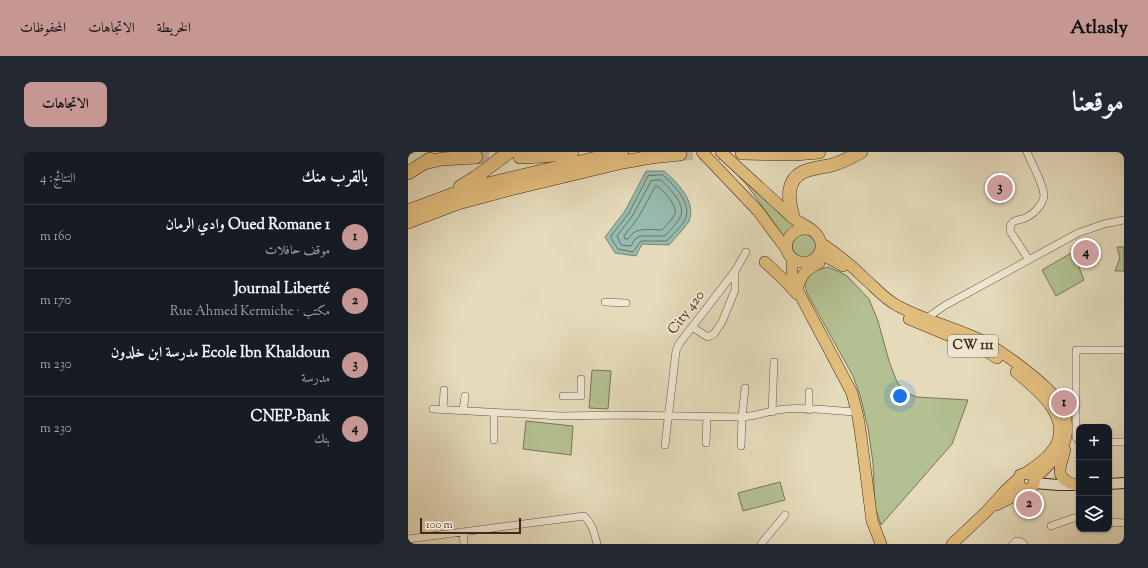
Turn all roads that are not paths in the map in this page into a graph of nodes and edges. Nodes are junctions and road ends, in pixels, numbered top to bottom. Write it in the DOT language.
graph roads {
  1 [pos="444,152"];
  2 [pos="572,152"];
  3 [pos="622,152"];
  4 [pos="702,152"];
  5 [pos="721,152"];
  6 [pos="819,152"];
  7 [pos="861,152"];
  8 [pos="1026,152"];
  9 [pos="742,153"];
  10 [pos="680,154"];
  11 [pos="514,155"];
  12 [pos="476,157"];
  13 [pos="424,163"];
  14 [pos="408,173"];
  15 [pos="437,200"];
  16 [pos="408,211"];
  17 [pos="792,217"];
  18 [pos="1124,220"];
  19 [pos="408,222"];
  20 [pos="812,230"];
  21 [pos="820,248"];
  22 [pos="746,252"];
  23 [pos="789,254"];
  24 [pos="835,260"];
  25 [pos="1029,260"];
  26 [pos="765,262"];
  27 [pos="735,271"];
  28 [pos="797,288"];
  29 [pos="605,302"];
  30 [pos="626,303"];
  31 [pos="805,305"];
  32 [pos="927,318"];
  33 [pos="692,328"];
  34 [pos="1124,350"];
  35 [pos="774,362"];
  36 [pos="582,379"];
  37 [pos="745,388"];
  38 [pos="444,390"];
  39 [pos="809,392"];
  40 [pos="465,396"];
  41 [pos="563,396"];
  42 [pos="433,410"];
  43 [pos="443,410"];
  44 [pos="809,410"];
  45 [pos="463,411"];
  46 [pos="772,412"];
  47 [pos="857,412"];
  48 [pos="494,413"];
  49 [pos="668,417"];
  50 [pos="707,417"];
  51 [pos="742,417"];
  52 [pos="1076,424"];
  53 [pos="494,440"];
  54 [pos="1112,442"];
  55 [pos="1124,442"];
  56 [pos="706,443"];
  57 [pos="1064,443"];
  58 [pos="665,445"];
  59 [pos="741,446"];
  60 [pos="1028,481"];
  61 [pos="1124,483"];
  62 [pos="1112,484"];
  63 [pos="1076,485"];
  64 [pos="1076,485"];
  65 [pos="785,515"];
  66 [pos="1076,518"];
  67 [pos="1112,522"];
  68 [pos="1124,523"];
  69 [pos="1051,526"];
  70 [pos="463,532"];
  71 [pos="408,539"];
  72 [pos="464,544"];
  73 [pos="597,544"];
  74 [pos="761,544"];
  75 [pos="881,544"];
  76 [pos="952,544"];
  77 [pos="1013,544"];
  78 [pos="1024,544"];
  1 -- 13 [label="highway"];
  2 -- 11 [label="highway"];
  3 -- 15 [label="highway"];
  4 -- 23 [label="main road"];
  5 -- 17 [label="main road"];
  6 -- 9 [label="highway"];
  7 -- 17 [label="highway"];
  8 -- 25 [label="street"];
  10 -- 19 [label="highway"];
  11 -- 15 [label="highway"];
  12 -- 13 [label="highway"];
  13 -- 14 [label="highway"];
  15 -- 16 [label="highway"];
  17 -- 20 [label="main road"];
  18 -- 25 [label="street"];
  20 -- 21 [label="main road"];
  20 -- 23 [label="main road"];
  21 -- 23 [label="main road"];
  21 -- 24 [label="main road, CW 111"];
  21 -- 32 [label="main road"];
  22 -- 27 [label="street, City 420"];
  23 -- 28 [label="main road"];
  24 -- 28 [label="main road"];
  24 -- 60 [label="main road, CW 111"];
  25 -- 32 [label="street"];
  26 -- 31 [label="main road"];
  27 -- 33 [label="street, City 420"];
  27 -- 33 [label="street"];
  28 -- 31 [label="main road"];
  29 -- 30 [label="street"];
  31 -- 47 [label="main road"];
  32 -- 57 [label="main road"];
  33 -- 49 [label="street, City 420"];
  34 -- 52 [label="street"];
  35 -- 46 [label="street"];
  36 -- 41 [label="street"];
  37 -- 51 [label="street"];
  38 -- 43 [label="street"];
  39 -- 44 [label="street"];
  40 -- 45 [label="street"];
  42 -- 43 [label="street"];
  43 -- 45 [label="street"];
  44 -- 46 [label="street"];
  44 -- 47 [label="street"];
  45 -- 48 [label="street"];
  46 -- 51 [label="street"];
  47 -- 75 [label="main road"];
  48 -- 49 [label="street"];
  48 -- 53 [label="street"];
  49 -- 50 [label="street"];
  49 -- 58 [label="street, City 420"];
  50 -- 51 [label="street"];
  50 -- 56 [label="street"];
  51 -- 59 [label="street"];
  54 -- 55 [label="street"];
  57 -- 60 [label="main road"];
  57 -- 64 [label="main road"];
  60 -- 63 [label="main road"];
  60 -- 76 [label="main road"];
  61 -- 62 [label="main road"];
  65 -- 74 [label="street"];
  66 -- 69 [label="street"];
  67 -- 68 [label="street"];
  70 -- 71 [label="street"];
  70 -- 72 [label="street"];
  70 -- 73 [label="street"];
  77 -- 78 [label="street"];
}
